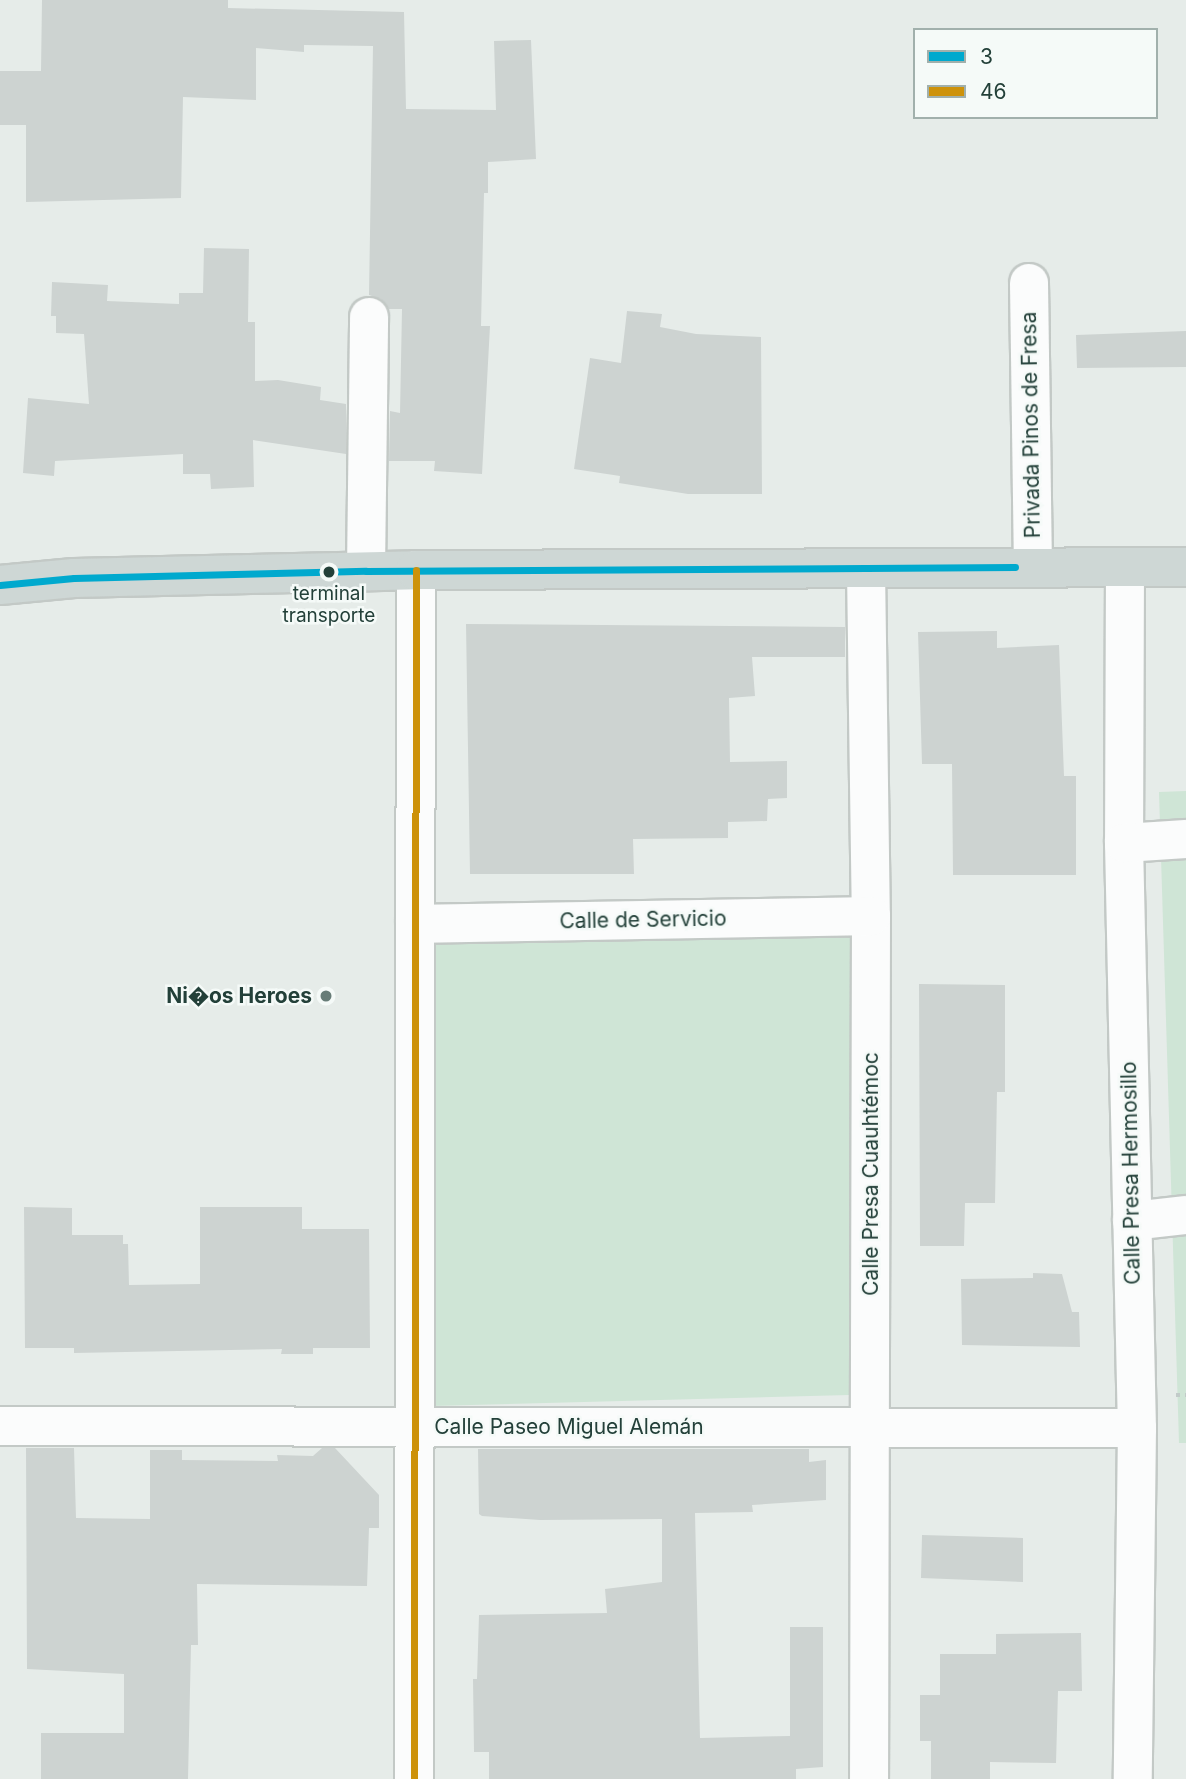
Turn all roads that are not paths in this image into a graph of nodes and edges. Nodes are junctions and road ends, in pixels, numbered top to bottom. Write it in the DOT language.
graph roads {
  1 [pos="1029,283"];
  2 [pos="369,317"];
  3 [pos="1033,567"];
  4 [pos="1125,567"];
  5 [pos="1186,567"];
  6 [pos="866,569"];
  7 [pos="416,570"];
  8 [pos="366,571"];
  9 [pos="0,585"];
  10 [pos="1186,839"];
  11 [pos="1124,843"];
  12 [pos="870,916"];
  13 [pos="415,924"];
  14 [pos="1186,1215"];
  15 [pos="1132,1221"];
  16 [pos="0,1426"];
  17 [pos="415,1427"];
  18 [pos="1138,1427"];
  19 [pos="871,1428"];
  20 [pos="414,1779"];
  21 [pos="869,1779"];
  22 [pos="1133,1779"];
  1 -- 3 [label="street, Privada Pinos de Fresa"];
  2 -- 8 [label="street"];
  3 -- 4 [label="main road"];
  3 -- 6 [label="main road"];
  4 -- 5 [label="main road"];
  4 -- 11 [label="street, Calle Presa Hermosillo"];
  6 -- 7 [label="main road"];
  6 -- 12 [label="street, Calle Presa Cuauhtémoc"];
  7 -- 8 [label="main road"];
  7 -- 13 [label="street"];
  8 -- 9 [label="main road"];
  10 -- 11 [label="street"];
  11 -- 15 [label="street, Calle Presa Hermosillo"];
  12 -- 13 [label="street, Calle de Servicio"];
  12 -- 19 [label="street, Calle Presa Cuauhtémoc"];
  13 -- 17 [label="street"];
  14 -- 15 [label="street"];
  15 -- 18 [label="street, Calle Presa Hermosillo"];
  16 -- 17 [label="street, Calle Paseo Miguel Alemán"];
  17 -- 19 [label="street, Calle Paseo Miguel Alemán"];
  17 -- 20 [label="street"];
  18 -- 19 [label="street, Calle Paseo Miguel Alemán"];
  18 -- 22 [label="street, Calle Presa Hermosillo"];
  19 -- 21 [label="street, Calle Presa Cuauhtémoc"];
}
